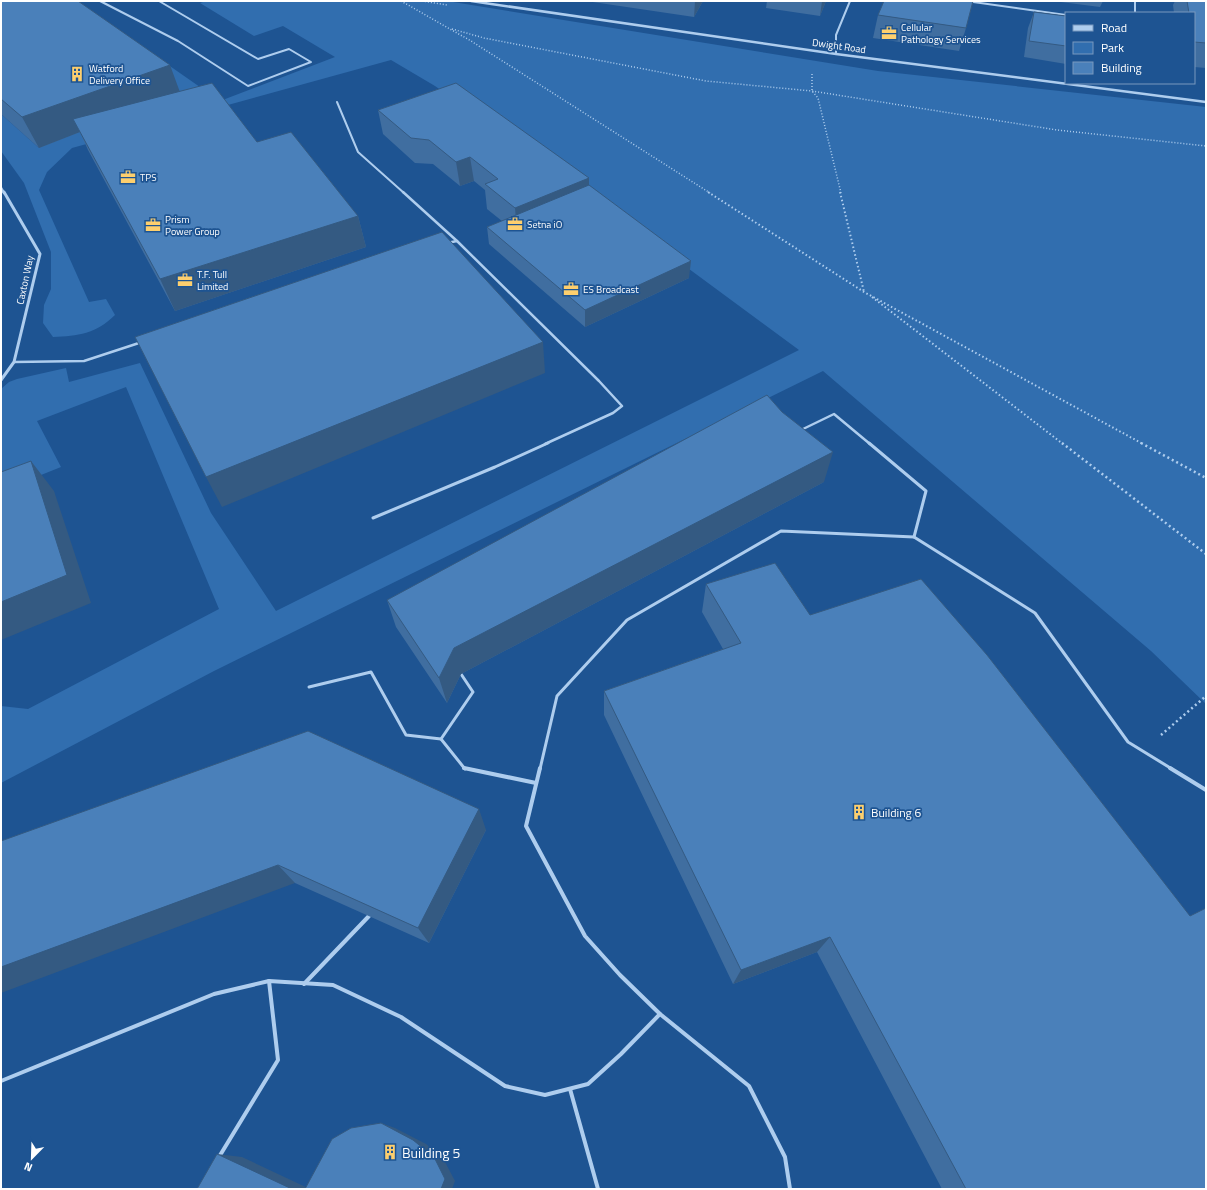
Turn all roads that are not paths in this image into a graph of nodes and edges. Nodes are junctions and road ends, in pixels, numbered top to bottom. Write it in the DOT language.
graph roads {
  1 [pos="100,1"];
  2 [pos="159,1"];
  3 [pos="471,1"];
  4 [pos="850,1"];
  5 [pos="966,1"];
  6 [pos="1134,1"];
  7 [pos="1135,12"];
  8 [pos="1065,15"];
  9 [pos="836,54"];
  10 [pos="1065,84"];
  11 [pos="1067,84"];
  12 [pos="337,102"];
  13 [pos="1206,102"];
  14 [pos="1,188"];
  15 [pos="457,241"];
  16 [pos="443,243"];
  17 [pos="144,342"];
  18 [pos="14,362"];
  19 [pos="1,380"];
  20 [pos="794,433"];
  21 [pos="373,518"];
  22 [pos="914,537"];
  23 [pos="461,674"];
  24 [pos="309,687"];
  25 [pos="441,739"];
  26 [pos="536,783"];
  27 [pos="1206,790"];
  28 [pos="369,916"];
  29 [pos="269,982"];
  30 [pos="304,984"];
  31 [pos="660,1014"];
  32 [pos="1,1081"];
  33 [pos="570,1089"];
  34 [pos="216,1162"];
  35 [pos="598,1189"];
  36 [pos="790,1189"];
  1 -- 2 [label="lane"];
  3 -- 9 [label="street, Dwight Road"];
  4 -- 9 [label="lane"];
  5 -- 8 [label="lane"];
  6 -- 7 [label="lane"];
  9 -- 10 [label="street, Dwight Road"];
  11 -- 13 [label="street, Dwight Road"];
  12 -- 15 [label="lane"];
  14 -- 18 [label="street, Caxton Way"];
  15 -- 16 [label="lane"];
  15 -- 21 [label="lane"];
  17 -- 18 [label="lane"];
  18 -- 19 [label="street, Caxton Way"];
  20 -- 22 [label="lane"];
  22 -- 26 [label="lane"];
  22 -- 27 [label="lane"];
  23 -- 25 [label="lane"];
  24 -- 25 [label="lane"];
  25 -- 26 [label="lane"];
  26 -- 31 [label="lane"];
  28 -- 30 [label="lane"];
  29 -- 30 [label="lane"];
  29 -- 32 [label="lane"];
  29 -- 34 [label="lane"];
  30 -- 33 [label="lane"];
  31 -- 33 [label="lane"];
  31 -- 36 [label="lane"];
  33 -- 35 [label="lane"];
}
